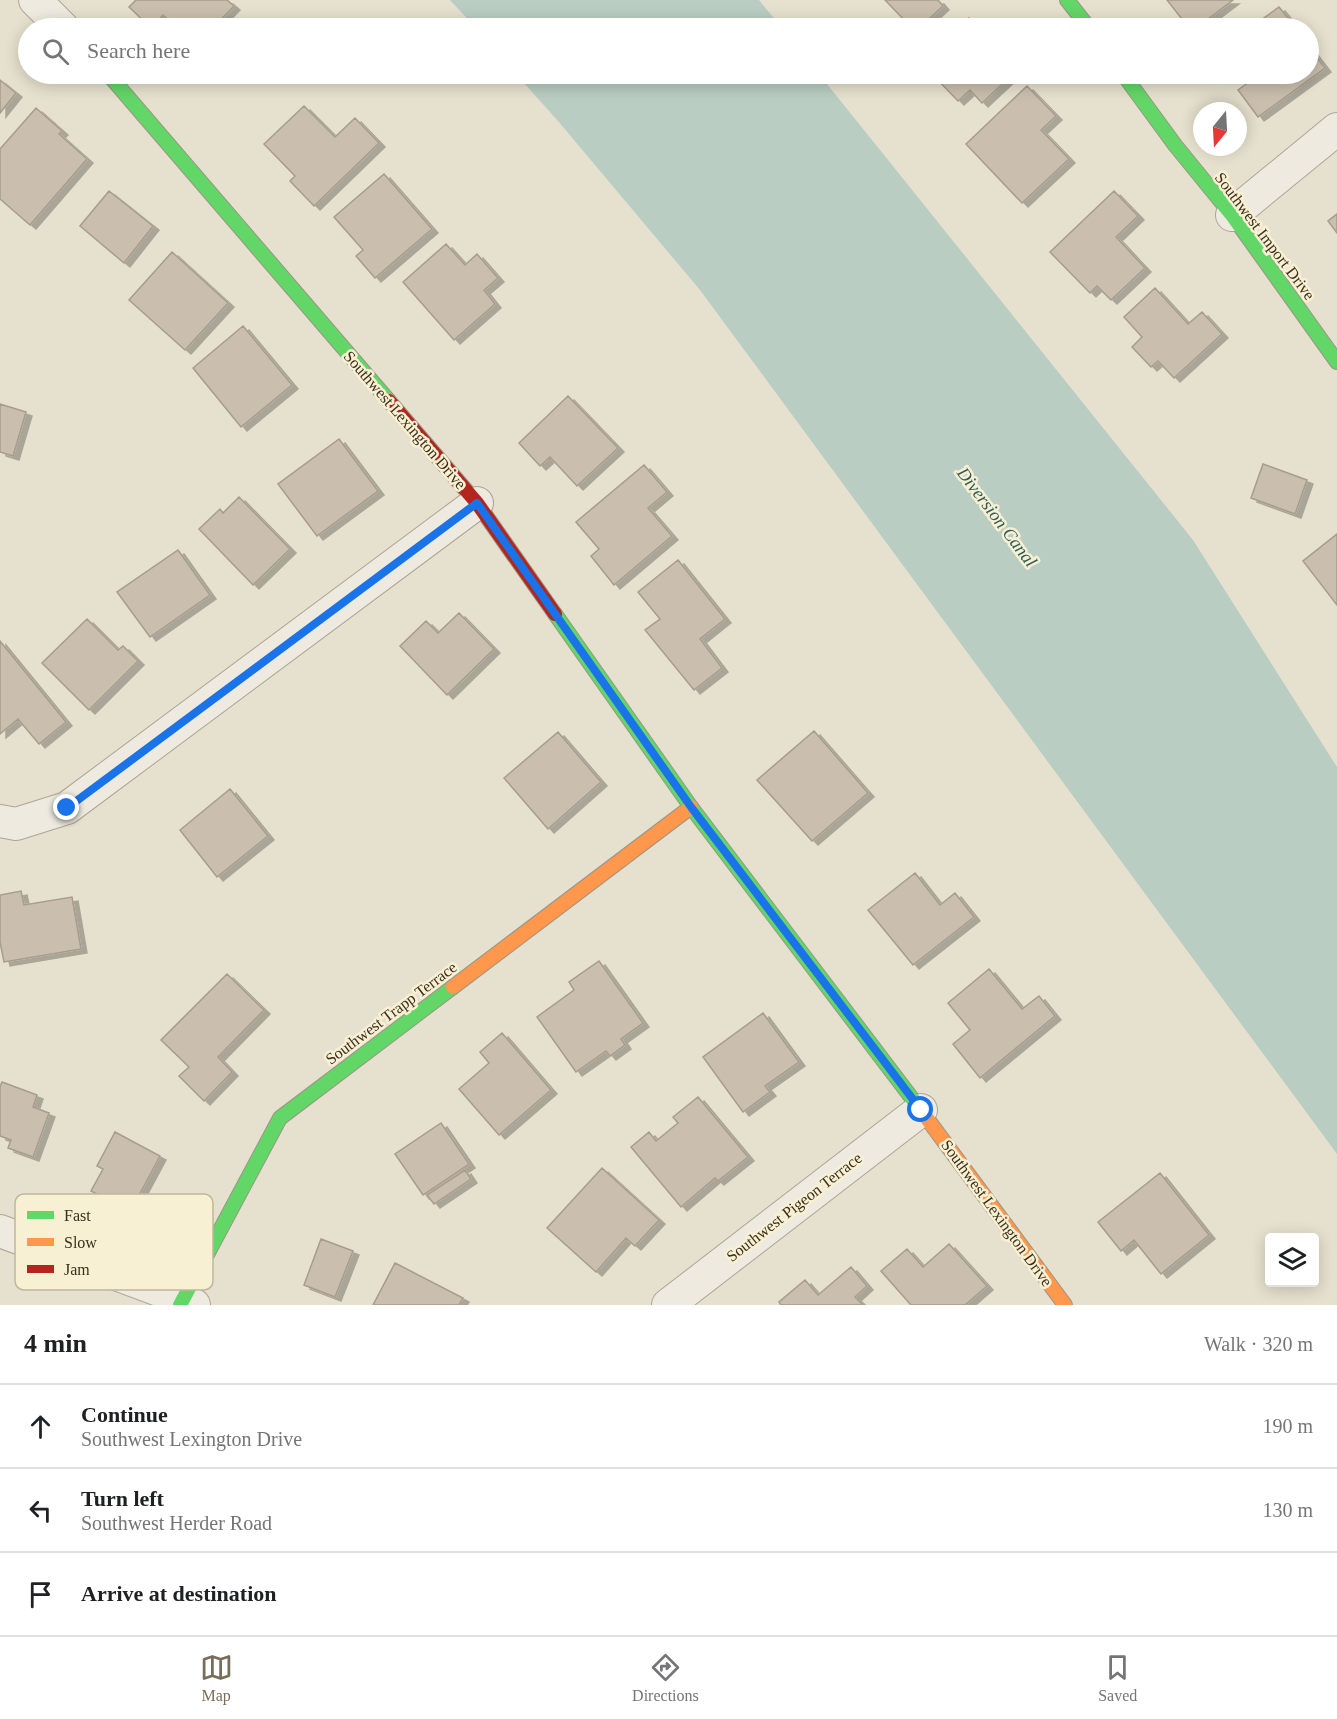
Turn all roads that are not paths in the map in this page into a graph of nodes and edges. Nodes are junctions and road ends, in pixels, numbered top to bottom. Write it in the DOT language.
graph roads {
  1 [pos="35,0"];
  2 [pos="1067,0"];
  3 [pos="53,18"];
  4 [pos="1081,18"];
  5 [pos="117,84"];
  6 [pos="1129,84"];
  7 [pos="1337,129"];
  8 [pos="1232,215"];
  9 [pos="1337,362"];
  10 [pos="477,503"];
  11 [pos="691,807"];
  12 [pos="0,821"];
  13 [pos="921,1110"];
  14 [pos="0,1231"];
  15 [pos="15,1237"];
  16 [pos="213,1250"];
  17 [pos="152,1290"];
  18 [pos="186,1303"];
  19 [pos="668,1305"];
  20 [pos="1065,1305"];
  1 -- 3 [label="street"];
  2 -- 4 [label="street"];
  5 -- 10 [label="street, Southwest Lexington Drive"];
  6 -- 8 [label="street, Southwest Import Drive"];
  7 -- 8 [label="street"];
  8 -- 9 [label="street, Southwest Import Drive"];
  10 -- 11 [label="street, Southwest Lexington Drive"];
  10 -- 12 [label="street"];
  11 -- 13 [label="street, Southwest Lexington Drive"];
  11 -- 16 [label="street, Southwest Trapp Terrace"];
  13 -- 19 [label="street, Southwest Pigeon Terrace"];
  13 -- 20 [label="street, Southwest Lexington Drive"];
  14 -- 15 [label="street"];
  17 -- 18 [label="street"];
}
